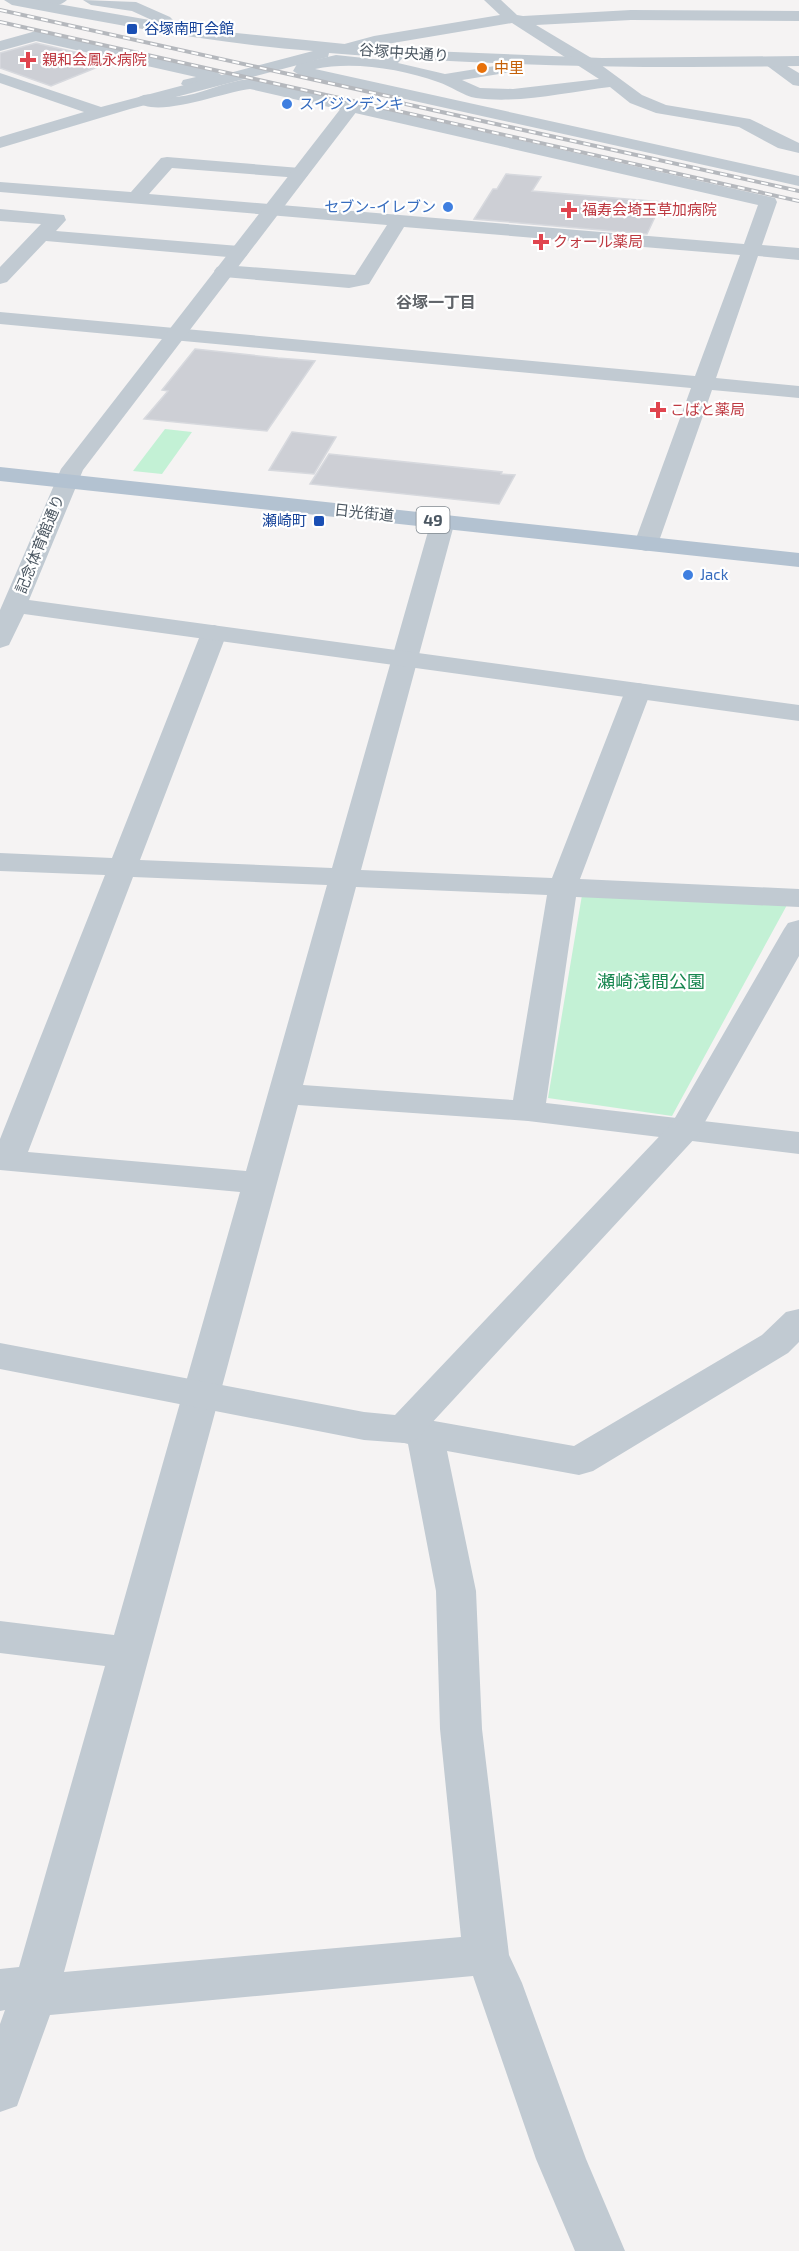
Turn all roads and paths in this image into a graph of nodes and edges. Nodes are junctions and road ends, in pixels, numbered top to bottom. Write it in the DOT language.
graph roads {
  1 [pos="12,0"];
  2 [pos="59,0"];
  3 [pos="91,0"];
  4 [pos="492,0"];
  5 [pos="32,4"];
  6 [pos="766,7"];
  7 [pos="799,16"];
  8 [pos="517,19"];
  9 [pos="161,28"];
  10 [pos="0,29"];
  11 [pos="33,36"];
  12 [pos="0,46"];
  13 [pos="344,49"];
  14 [pos="393,59"];
  15 [pos="512,60"];
  16 [pos="799,61"];
  17 [pos="587,62"];
  18 [pos="772,62"];
  19 [pos="0,78"];
  20 [pos="443,78"];
  21 [pos="799,81"];
  22 [pos="611,82"];
  23 [pos="144,100"];
  24 [pos="351,107"];
  25 [pos="102,112"];
  26 [pos="0,142"];
  27 [pos="799,148"];
  28 [pos="300,173"];
  29 [pos="799,181"];
  30 [pos="0,187"];
  31 [pos="81,194"];
  32 [pos="136,198"];
  33 [pos="271,210"];
  34 [pos="0,215"];
  35 [pos="57,220"];
  36 [pos="399,220"];
  37 [pos="42,234"];
  38 [pos="751,250"];
  39 [pos="239,252"];
  40 [pos="799,254"];
  41 [pos="4,269"];
  42 [pos="224,271"];
  43 [pos="0,318"];
  44 [pos="174,335"];
  45 [pos="704,383"];
  46 [pos="799,392"];
  47 [pos="0,474"];
  48 [pos="66,481"];
  49 [pos="443,522"];
  50 [pos="646,544"];
  51 [pos="799,560"];
  52 [pos="15,605"];
  53 [pos="214,633"];
  54 [pos="0,640"];
  55 [pos="406,660"];
  56 [pos="638,691"];
  57 [pos="799,713"];
  58 [pos="0,862"];
  59 [pos="121,867"];
  60 [pos="344,878"];
  61 [pos="563,887"];
  62 [pos="799,898"];
  63 [pos="799,929"];
  64 [pos="286,1094"];
  65 [pos="528,1112"];
  66 [pos="685,1129"];
  67 [pos="799,1143"];
  68 [pos="260,1183"];
  69 [pos="799,1321"];
  70 [pos="0,1356"];
  71 [pos="200,1396"];
  72 [pos="414,1431"];
  73 [pos="0,1637"];
  74 [pos="129,1653"];
  75 [pos="486,1955"];
  76 [pos="23,1991"];
  77 [pos="0,2090"];
  78 [pos="600,2251"];
  1 -- 5 [label="street, 谷塚中央通り"];
  2 -- 5 [label="street"];
  3 -- 9 [label="street"];
  4 -- 8 [label="street"];
  5 -- 9 [label="street, 谷塚中央通り"];
  6 -- 7 [label="street"];
  6 -- 8 [label="street"];
  8 -- 13 [label="street"];
  8 -- 17 [label="street"];
  9 -- 13 [label="street, 谷塚中央通り"];
  10 -- 11 [label="street"];
  11 -- 12 [label="street"];
  11 -- 23 [label="street"];
  13 -- 14 [label="street, 谷塚中央通り"];
  13 -- 23 [label="street"];
  14 -- 15 [label="street, 谷塚中央通り"];
  14 -- 20 [label="street"];
  14 -- 29 [label="street"];
  15 -- 17 [label="street, 谷塚中央通り"];
  15 -- 20 [label="street"];
  16 -- 18 [label="street, 谷塚中央通り"];
  17 -- 18 [label="street, 谷塚中央通り"];
  17 -- 22 [label="street"];
  18 -- 21 [label="street"];
  19 -- 25 [label="street"];
  20 -- 22 [label="street"];
  22 -- 27 [label="street"];
  23 -- 24 [label="street"];
  23 -- 25 [label="street"];
  24 -- 28 [label="street, 記念体育館通り"];
  24 -- 38 [label="street"];
  25 -- 26 [label="street"];
  28 -- 32 [label="street"];
  28 -- 33 [label="street, 記念体育館通り"];
  30 -- 31 [label="street"];
  31 -- 32 [label="street"];
  31 -- 35 [label="street"];
  32 -- 33 [label="street"];
  33 -- 36 [label="street"];
  33 -- 39 [label="street, 記念体育館通り"];
  34 -- 35 [label="street"];
  35 -- 37 [label="street"];
  36 -- 38 [label="street"];
  36 -- 42 [label="street"];
  37 -- 39 [label="street"];
  37 -- 41 [label="street"];
  38 -- 40 [label="street"];
  38 -- 45 [label="street"];
  39 -- 42 [label="street, 記念体育館通り"];
  42 -- 44 [label="street, 記念体育館通り"];
  43 -- 44 [label="street"];
  44 -- 45 [label="street"];
  44 -- 48 [label="street, 記念体育館通り"];
  45 -- 46 [label="street"];
  45 -- 50 [label="street"];
  47 -- 48 [label="main road, 日光街道 / 49"];
  48 -- 49 [label="main road, 日光街道 / 49"];
  48 -- 52 [label="street, 記念体育館通り"];
  49 -- 50 [label="main road, 日光街道 / 49"];
  49 -- 55 [label="street"];
  50 -- 51 [label="main road, 日光街道 / 49"];
  52 -- 53 [label="street"];
  52 -- 54 [label="street, 記念体育館通り"];
  53 -- 55 [label="street"];
  53 -- 59 [label="street"];
  55 -- 56 [label="street"];
  55 -- 60 [label="street"];
  56 -- 57 [label="street"];
  56 -- 61 [label="street"];
  58 -- 59 [label="street"];
  59 -- 60 [label="street"];
  59 -- 68 [label="street"];
  60 -- 61 [label="street"];
  60 -- 64 [label="street"];
  61 -- 62 [label="street"];
  61 -- 65 [label="street"];
  63 -- 66 [label="street"];
  64 -- 65 [label="street"];
  64 -- 68 [label="street"];
  65 -- 66 [label="street"];
  66 -- 67 [label="street"];
  66 -- 72 [label="street"];
  68 -- 71 [label="street"];
  69 -- 72 [label="street"];
  70 -- 71 [label="street"];
  71 -- 72 [label="street"];
  71 -- 74 [label="street"];
  72 -- 75 [label="street"];
  73 -- 74 [label="street"];
  74 -- 76 [label="street"];
  75 -- 76 [label="street"];
  75 -- 78 [label="street"];
  76 -- 77 [label="street"];
}
